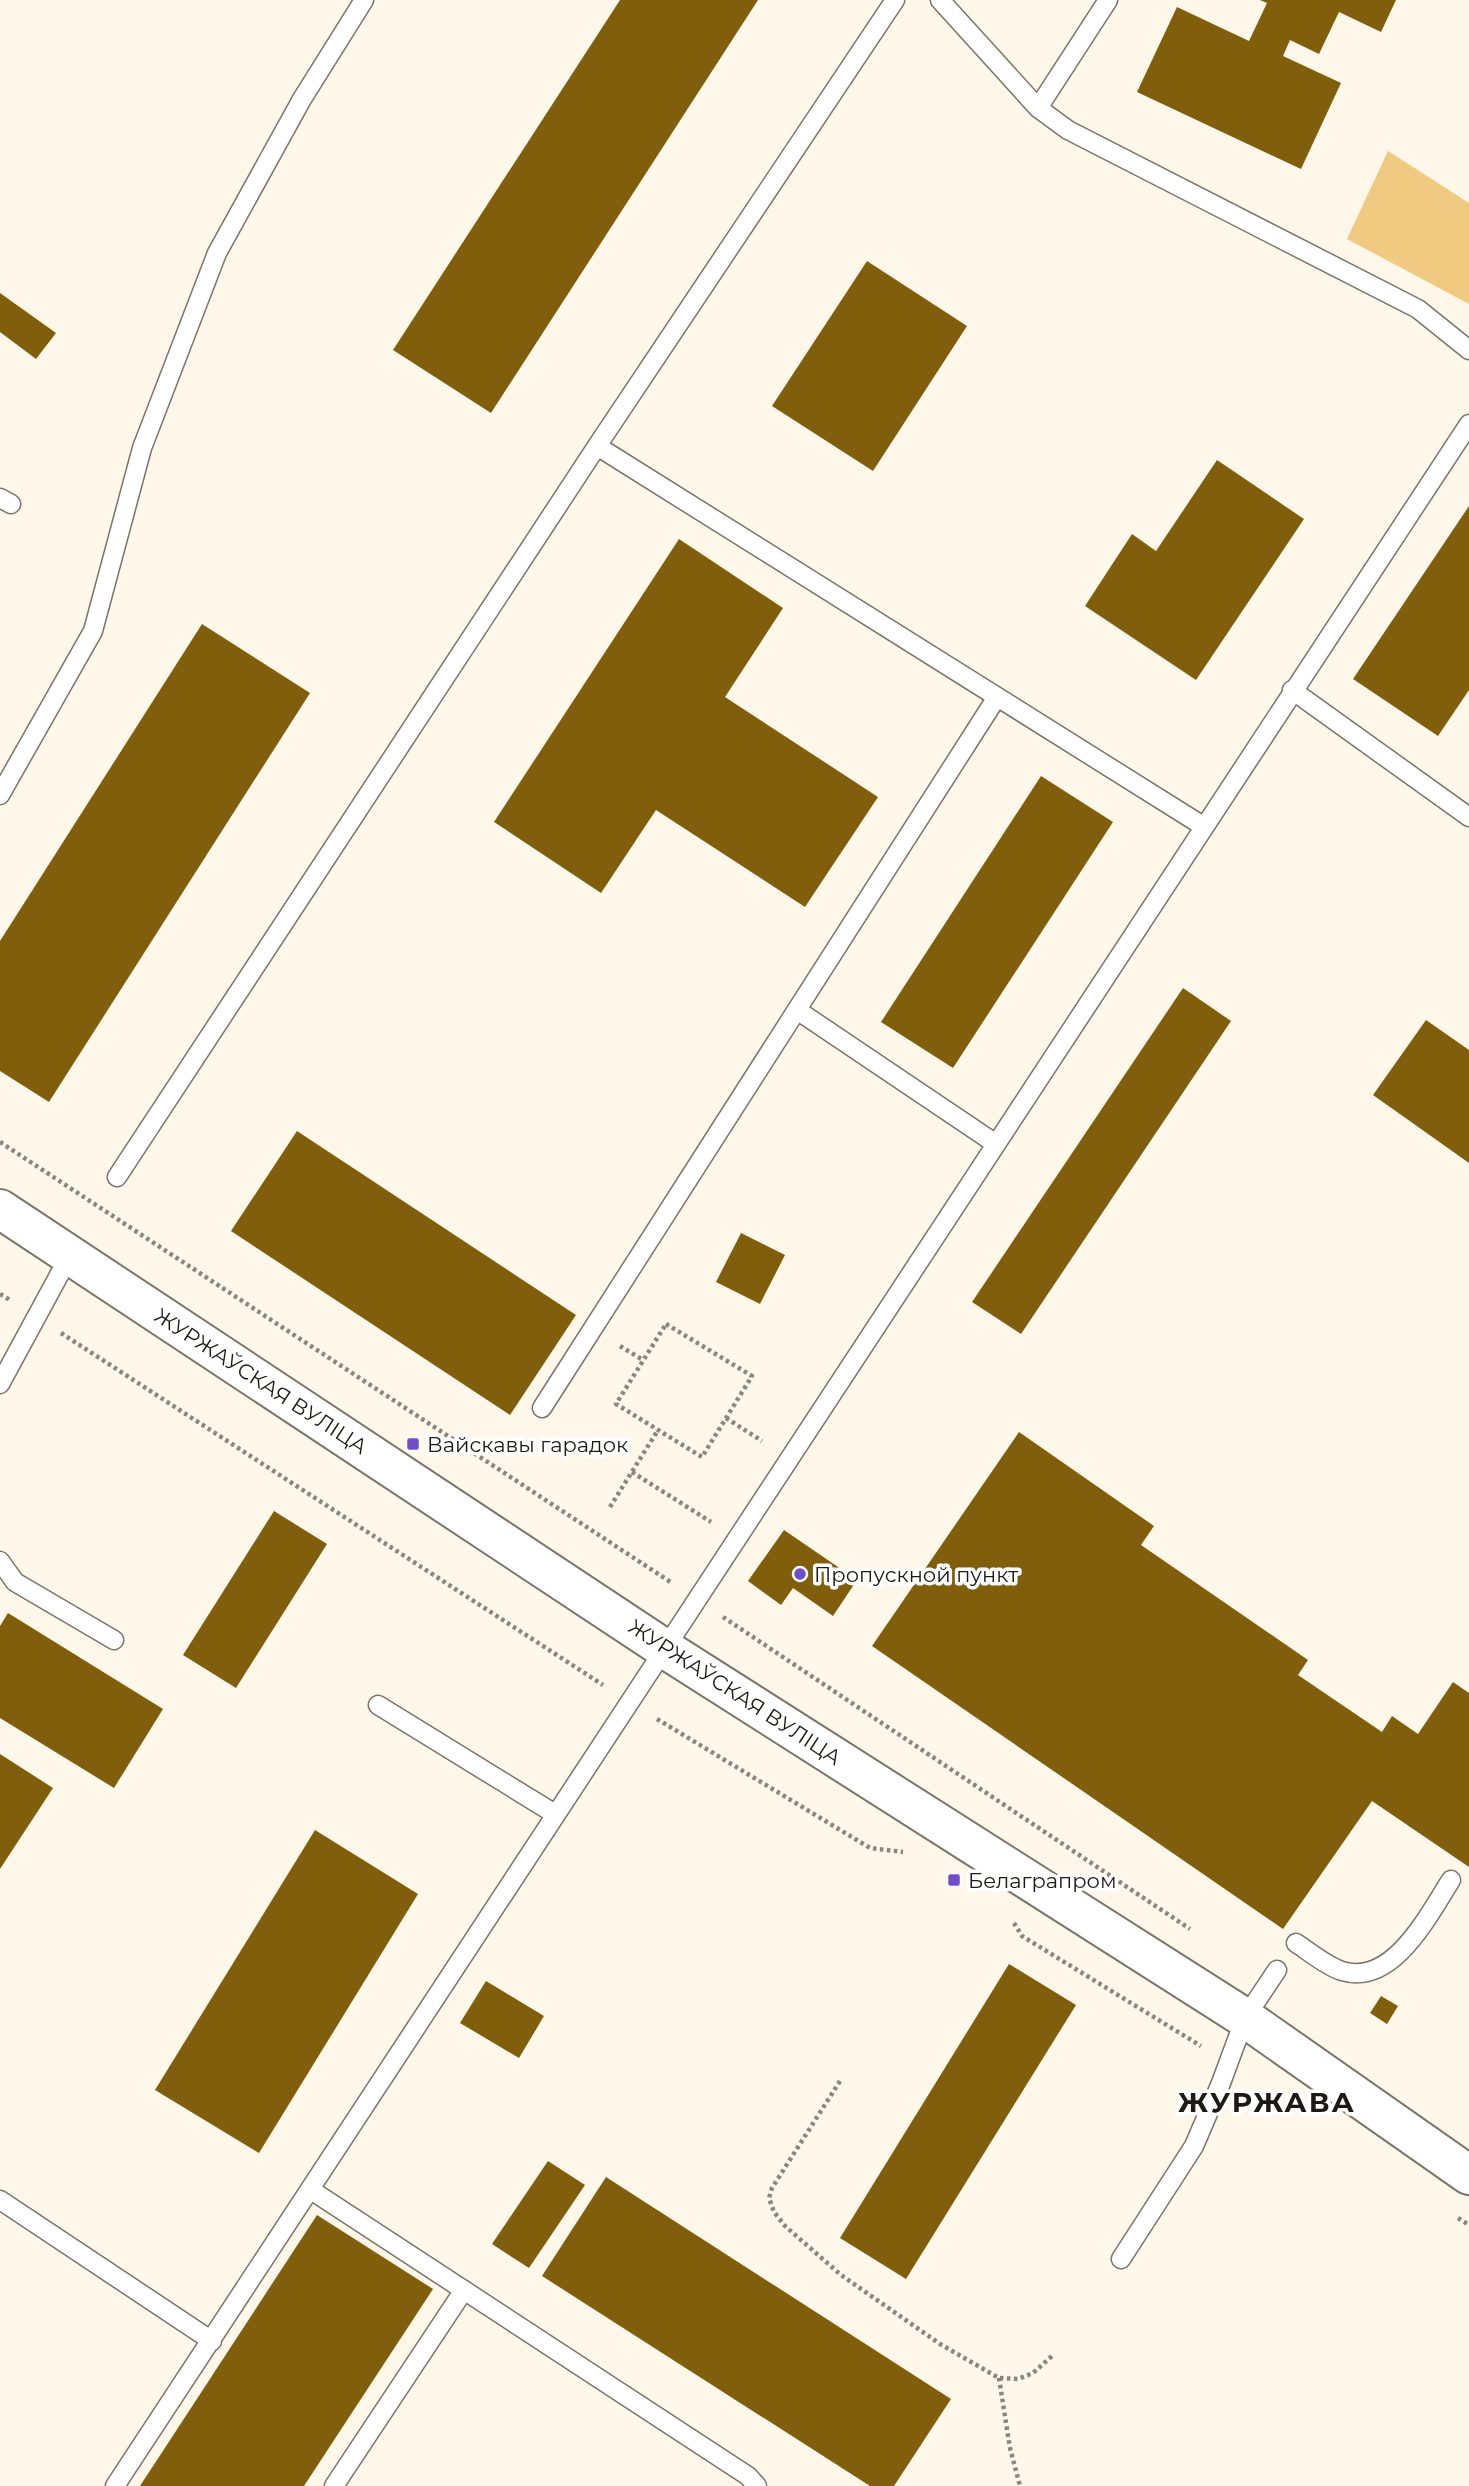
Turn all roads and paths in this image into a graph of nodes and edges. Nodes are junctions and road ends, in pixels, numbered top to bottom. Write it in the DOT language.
graph roads {
  1 [pos="364,0"];
  2 [pos="895,0"];
  3 [pos="940,0"];
  4 [pos="1108,0"];
  5 [pos="1038,108"];
  6 [pos="1469,350"];
  7 [pos="1469,424"];
  8 [pos="597,446"];
  9 [pos="1292,690"];
  10 [pos="997,697"];
  11 [pos="0,795"];
  12 [pos="1469,817"];
  13 [pos="1203,826"];
  14 [pos="797,1010"];
  15 [pos="0,1142"];
  16 [pos="996,1144"];
  17 [pos="117,1177"];
  18 [pos="0,1209"];
  19 [pos="70,1255"];
  20 [pos="0,1294"];
  21 [pos="37,1318"];
  22 [pos="0,1384"];
  23 [pos="542,1408"];
  24 [pos="726,1418"];
  25 [pos="658,1430"];
  26 [pos="790,1458"];
  27 [pos="632,1472"];
  28 [pos="610,1507"];
  29 [pos="737,1538"];
  30 [pos="0,1561"];
  31 [pos="697,1600"];
  32 [pos="114,1640"];
  33 [pos="665,1649"];
  34 [pos="629,1702"];
  35 [pos="378,1705"];
  36 [pos="555,1814"];
  37 [pos="908,1853"];
  38 [pos="1451,1880"];
  39 [pos="1011,1919"];
  40 [pos="1191,1929"];
  41 [pos="1296,1943"];
  42 [pos="1277,1970"];
  43 [pos="1245,2018"];
  44 [pos="1228,2063"];
  45 [pos="841,2081"];
  46 [pos="1469,2175"];
  47 [pos="310,2190"];
  48 [pos="0,2200"];
  49 [pos="1458,2217"];
  50 [pos="1469,2225"];
  51 [pos="1121,2259"];
  52 [pos="464,2290"];
  53 [pos="212,2341"];
  54 [pos="1052,2356"];
  55 [pos="999,2378"];
  56 [pos="115,2486"];
  57 [pos="334,2486"];
  58 [pos="757,2486"];
  59 [pos="1020,2486"];
  1 -- 11 [label="lane"];
  2 -- 8 [label="lane"];
  3 -- 5 [label="lane"];
  4 -- 5 [label="lane"];
  5 -- 6 [label="lane"];
  7 -- 9 [label="lane"];
  8 -- 10 [label="lane"];
  8 -- 17 [label="lane"];
  9 -- 12 [label="lane"];
  9 -- 13 [label="lane"];
  10 -- 13 [label="lane"];
  10 -- 14 [label="lane"];
  13 -- 16 [label="lane"];
  14 -- 16 [label="lane"];
  14 -- 23 [label="lane"];
  15 -- 31 [label="path"];
  16 -- 26 [label="lane"];
  18 -- 19 [label="street, ЖУРЖАЎСКАЯ ВУЛІЦА"];
  19 -- 21 [label="lane"];
  19 -- 33 [label="street, ЖУРЖАЎСКАЯ ВУЛІЦА"];
  20 -- 21 [label="path"];
  21 -- 22 [label="lane"];
  21 -- 34 [label="path"];
  24 -- 25 [label="path"];
  24 -- 25 [label="path"];
  24 -- 26 [label="path"];
  25 -- 27 [label="path"];
  26 -- 29 [label="lane"];
  27 -- 28 [label="path"];
  27 -- 29 [label="path"];
  29 -- 31 [label="lane"];
  30 -- 32 [label="lane"];
  31 -- 33 [label="lane"];
  31 -- 40 [label="path"];
  33 -- 34 [label="lane"];
  33 -- 43 [label="street, ЖУРЖАЎСКАЯ ВУЛІЦА"];
  34 -- 36 [label="lane"];
  34 -- 37 [label="path"];
  35 -- 36 [label="lane"];
  36 -- 47 [label="lane"];
  38 -- 41 [label="lane"];
  39 -- 44 [label="path"];
  42 -- 43 [label="lane"];
  43 -- 44 [label="lane"];
  43 -- 46 [label="street, ЖУРЖАЎСКАЯ ВУЛІЦА"];
  44 -- 51 [label="lane"];
  45 -- 55 [label="path"];
  47 -- 52 [label="lane"];
  47 -- 53 [label="lane"];
  48 -- 53 [label="lane"];
  49 -- 50 [label="path"];
  52 -- 57 [label="lane"];
  52 -- 58 [label="lane"];
  53 -- 56 [label="lane"];
  54 -- 55 [label="path"];
  55 -- 59 [label="path"];
}
